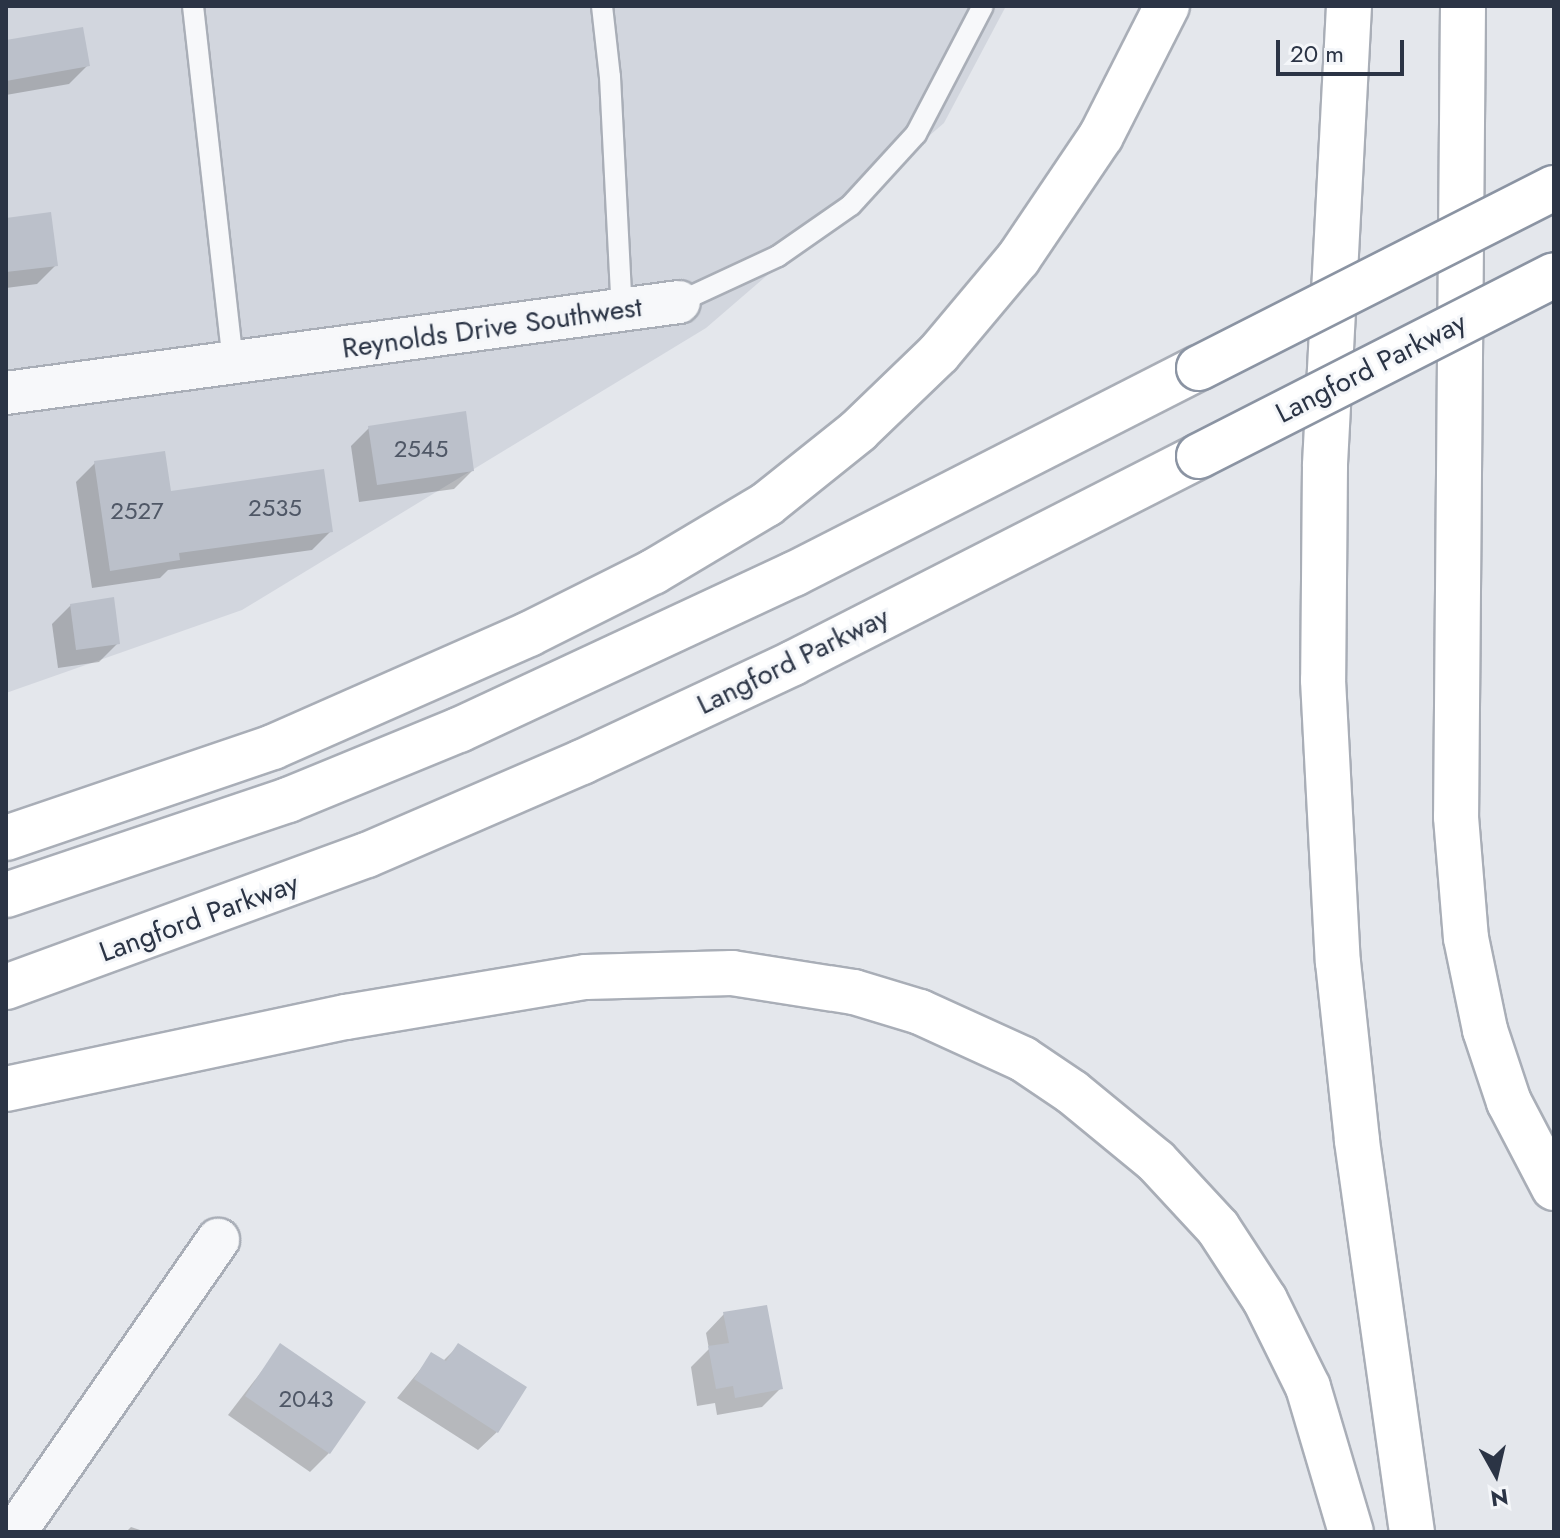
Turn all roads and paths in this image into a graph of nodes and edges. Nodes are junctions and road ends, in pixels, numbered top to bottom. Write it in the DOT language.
graph roads {
  1 [pos="193,6"];
  2 [pos="602,6"];
  3 [pos="983,6"];
  4 [pos="1167,6"];
  5 [pos="1349,6"];
  6 [pos="1463,6"];
  7 [pos="1554,188"];
  8 [pos="1554,275"];
  9 [pos="679,302"];
  10 [pos="622,313"];
  11 [pos="233,362"];
  12 [pos="6,393"];
  13 [pos="6,838"];
  14 [pos="6,895"];
  15 [pos="6,987"];
  16 [pos="6,1089"];
  17 [pos="1554,1188"];
  18 [pos="218,1240"];
  19 [pos="15,1532"];
  20 [pos="1351,1532"];
  21 [pos="1412,1532"];
  1 -- 11 [label="lane"];
  2 -- 10 [label="lane"];
  3 -- 9 [label="lane"];
  4 -- 13 [label="highway"];
  5 -- 21 [label="highway"];
  6 -- 17 [label="highway"];
  7 -- 14 [label="highway, bridge"];
  8 -- 15 [label="highway, Langford Parkway, bridge"];
  9 -- 10 [label="street, Reynolds Drive Southwest"];
  10 -- 11 [label="street, Reynolds Drive Southwest"];
  11 -- 12 [label="street, Reynolds Drive Southwest"];
  16 -- 20 [label="highway"];
  18 -- 19 [label="street"];
}
